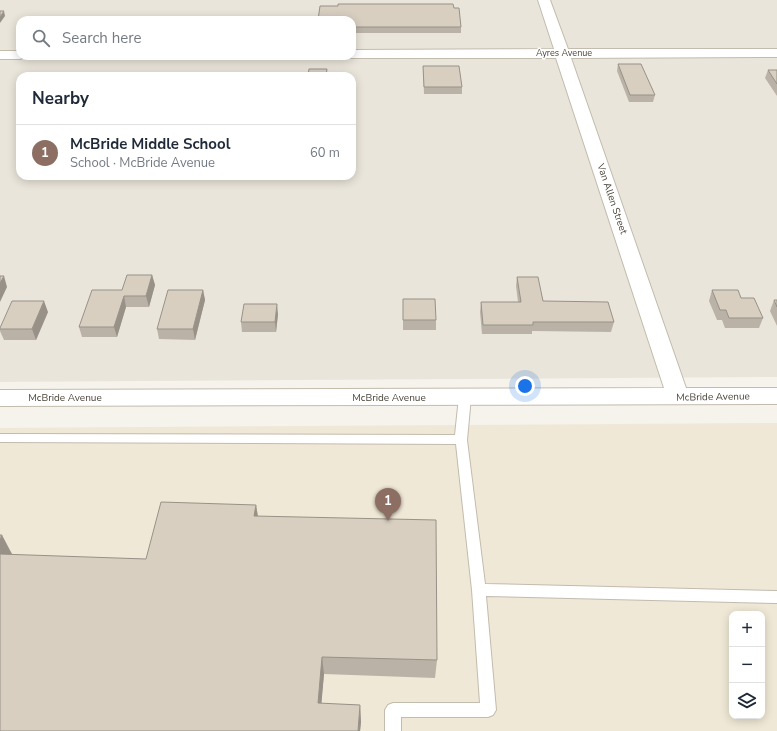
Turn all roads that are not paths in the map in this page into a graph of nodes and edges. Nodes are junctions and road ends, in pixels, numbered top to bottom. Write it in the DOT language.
graph roads {
  1 [pos="544,0"];
  2 [pos="563,53"];
  3 [pos="777,53"];
  4 [pos="356,54"];
  5 [pos="0,55"];
  6 [pos="16,55"];
  7 [pos="777,396"];
  8 [pos="465,397"];
  9 [pos="678,397"];
  10 [pos="0,398"];
  11 [pos="0,438"];
  12 [pos="461,440"];
  13 [pos="480,590"];
  14 [pos="777,597"];
  15 [pos="393,731"];
  1 -- 2 [label="street, Van Allen Street"];
  2 -- 3 [label="street, Ayres Avenue"];
  2 -- 4 [label="street, Ayres Avenue"];
  2 -- 9 [label="street, Van Allen Street"];
  5 -- 6 [label="street"];
  7 -- 9 [label="street, McBride Avenue"];
  8 -- 9 [label="street, McBride Avenue"];
  8 -- 10 [label="street, McBride Avenue"];
  8 -- 12 [label="lane"];
  11 -- 12 [label="lane"];
  12 -- 13 [label="lane"];
  13 -- 14 [label="lane"];
  13 -- 15 [label="lane"];
}
